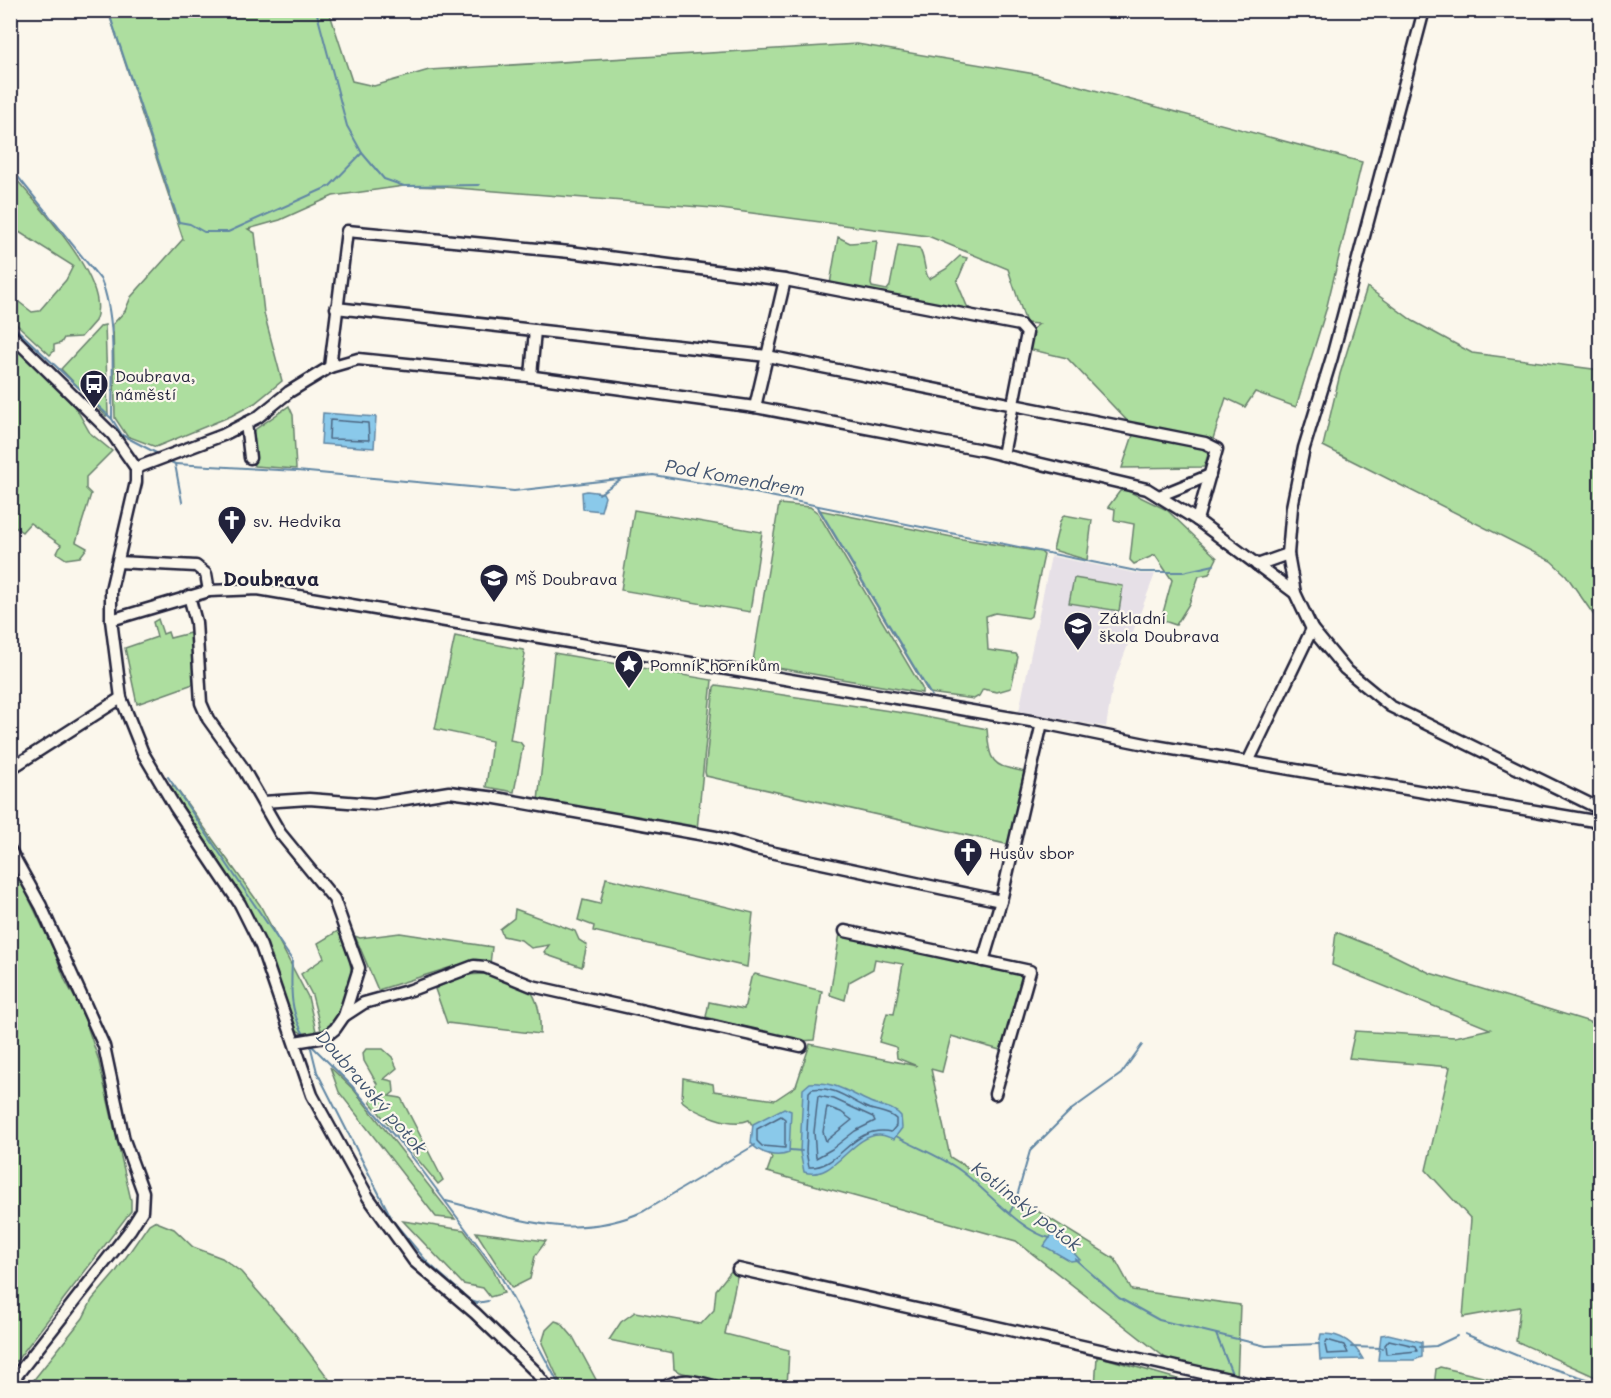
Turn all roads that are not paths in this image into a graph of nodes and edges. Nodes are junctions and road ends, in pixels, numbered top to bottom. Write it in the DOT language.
graph roads {
  1 [pos="1424,10"];
  2 [pos="784,280"];
  3 [pos="336,308"];
  4 [pos="535,330"];
  5 [pos="10,334"];
  6 [pos="767,356"];
  7 [pos="330,367"];
  8 [pos="531,376"];
  9 [pos="1013,405"];
  10 [pos="755,407"];
  11 [pos="246,423"];
  12 [pos="1004,455"];
  13 [pos="250,458"];
  14 [pos="136,468"];
  15 [pos="1210,475"];
  16 [pos="1159,496"];
  17 [pos="1197,520"];
  18 [pos="1288,554"];
  19 [pos="118,562"];
  20 [pos="1257,565"];
  21 [pos="209,591"];
  22 [pos="1295,593"];
  23 [pos="189,596"];
  24 [pos="111,620"];
  25 [pos="1312,629"];
  26 [pos="121,698"];
  27 [pos="1042,723"];
  28 [pos="1248,762"];
  29 [pos="10,770"];
  30 [pos="263,802"];
  31 [pos="1600,809"];
  32 [pos="1600,822"];
  33 [pos="10,850"];
  34 [pos="1001,901"];
  35 [pos="845,931"];
  36 [pos="983,961"];
  37 [pos="344,1016"];
  38 [pos="294,1042"];
  39 [pos="801,1046"];
  40 [pos="995,1094"];
  41 [pos="738,1269"];
  42 [pos="10,1384"];
  43 [pos="548,1388"];
  44 [pos="663,1388"];
  45 [pos="720,1388"];
  46 [pos="1269,1388"];
  1 -- 18 [label="street"];
  2 -- 3 [label="street"];
  2 -- 6 [label="street"];
  2 -- 9 [label="street"];
  3 -- 4 [label="street"];
  3 -- 7 [label="street"];
  4 -- 6 [label="street"];
  4 -- 8 [label="street"];
  5 -- 14 [label="street"];
  6 -- 9 [label="street"];
  6 -- 10 [label="street"];
  7 -- 8 [label="street"];
  7 -- 11 [label="street"];
  8 -- 10 [label="street"];
  9 -- 12 [label="street"];
  9 -- 15 [label="street"];
  10 -- 12 [label="street"];
  11 -- 13 [label="street"];
  11 -- 14 [label="street"];
  12 -- 16 [label="street"];
  14 -- 19 [label="street"];
  15 -- 16 [label="street"];
  15 -- 17 [label="street"];
  16 -- 17 [label="street"];
  17 -- 20 [label="street"];
  18 -- 20 [label="street"];
  18 -- 22 [label="street"];
  19 -- 21 [label="street"];
  19 -- 24 [label="street"];
  20 -- 22 [label="street"];
  21 -- 23 [label="street"];
  21 -- 27 [label="street"];
  22 -- 25 [label="street"];
  23 -- 24 [label="street"];
  23 -- 30 [label="street"];
  24 -- 26 [label="street"];
  25 -- 28 [label="street"];
  25 -- 31 [label="street"];
  26 -- 29 [label="street"];
  26 -- 38 [label="street"];
  27 -- 28 [label="street"];
  27 -- 34 [label="street"];
  28 -- 32 [label="street"];
  30 -- 34 [label="street"];
  30 -- 37 [label="street"];
  33 -- 42 [label="street"];
  34 -- 36 [label="street"];
  35 -- 36 [label="street"];
  36 -- 40 [label="street"];
  37 -- 38 [label="street"];
  37 -- 39 [label="street"];
  38 -- 43 [label="street"];
  41 -- 46 [label="street"];
  44 -- 45 [label="street"];
}
